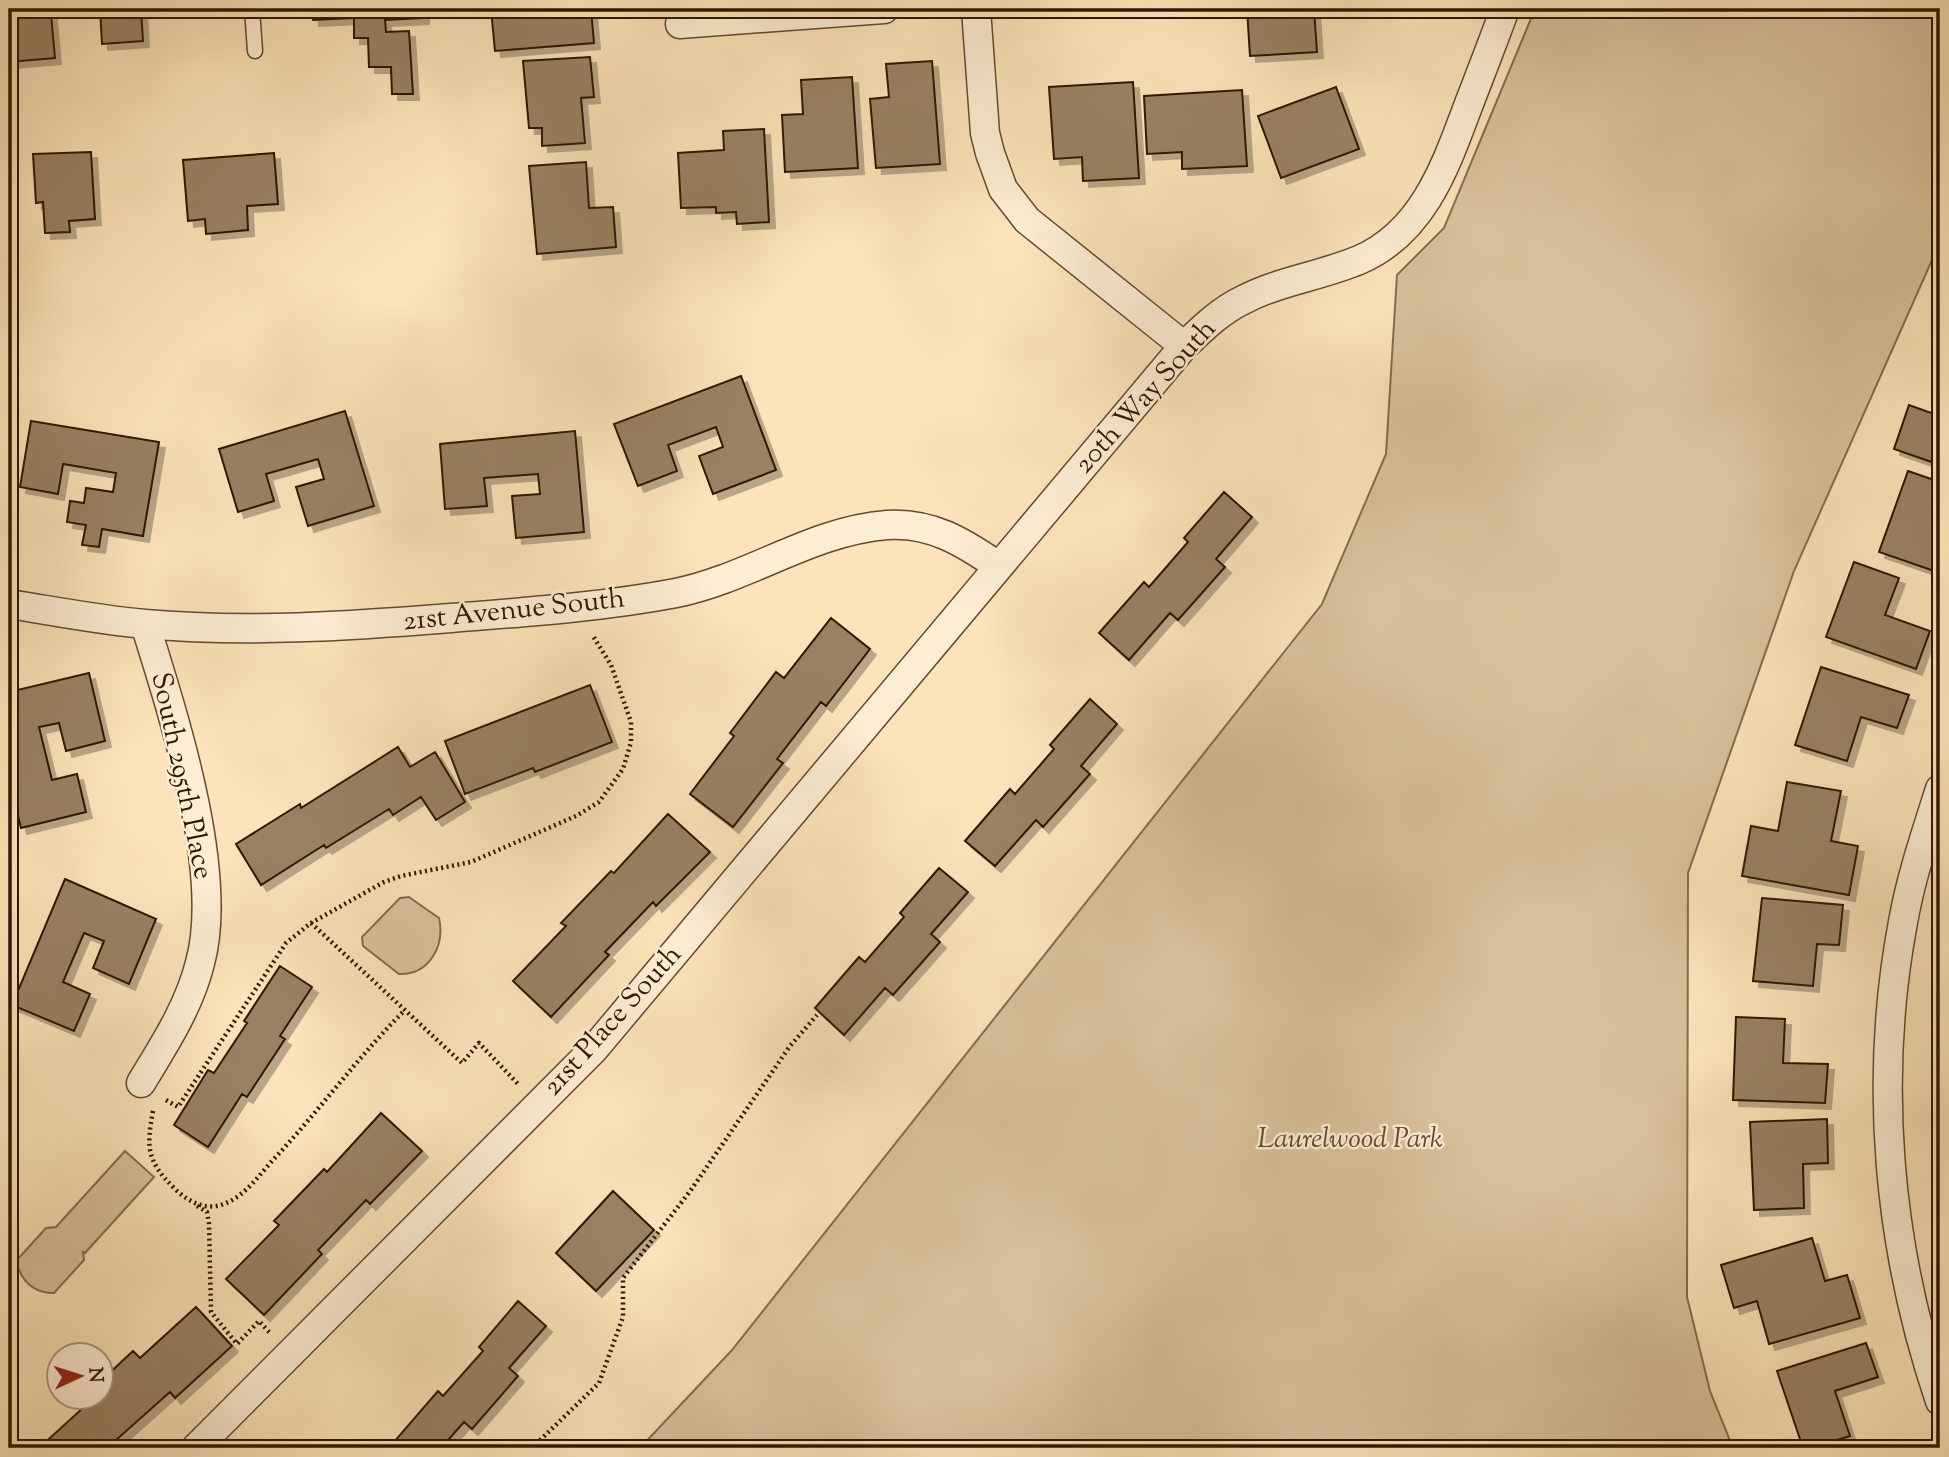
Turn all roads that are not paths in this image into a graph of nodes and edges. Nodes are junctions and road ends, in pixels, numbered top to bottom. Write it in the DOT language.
graph roads {
  1 [pos="252,9"];
  2 [pos="884,9"];
  3 [pos="976,9"];
  4 [pos="1505,9"];
  5 [pos="680,24"];
  6 [pos="255,51"];
  7 [pos="1184,346"];
  8 [pos="998,566"];
  9 [pos="9,604"];
  10 [pos="145,624"];
  11 [pos="1940,789"];
  12 [pos="151,1094"];
  13 [pos="1940,1401"];
  14 [pos="196,1448"];
  1 -- 6 [label="lane"];
  2 -- 5 [label="street"];
  3 -- 7 [label="street"];
  4 -- 7 [label="street, 20th Way South"];
  7 -- 8 [label="street, 20th Way South"];
  8 -- 10 [label="street, 21st Avenue South"];
  8 -- 14 [label="street, 21st Place South"];
  9 -- 10 [label="street, 21st Avenue South"];
  10 -- 12 [label="street, South 295th Place"];
  11 -- 13 [label="street"];
}
